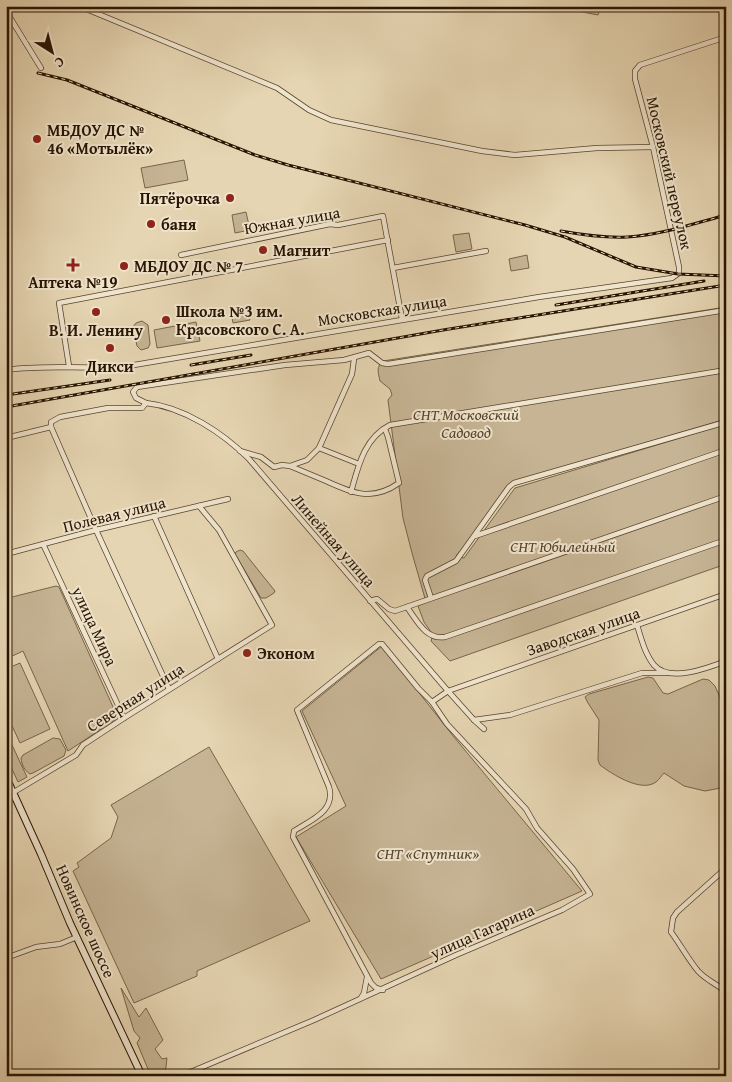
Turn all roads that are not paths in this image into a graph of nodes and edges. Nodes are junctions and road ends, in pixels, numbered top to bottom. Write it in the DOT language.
graph roads {
  1 [pos="80,6"];
  2 [pos="6,11"];
  3 [pos="726,37"];
  4 [pos="41,68"];
  5 [pos="654,147"];
  6 [pos="388,240"];
  7 [pos="486,251"];
  8 [pos="181,255"];
  9 [pos="393,268"];
  10 [pos="672,278"];
  11 [pos="726,310"];
  12 [pos="402,319"];
  13 [pos="354,358"];
  14 [pos="70,366"];
  15 [pos="6,370"];
  16 [pos="726,370"];
  17 [pos="134,396"];
  18 [pos="145,405"];
  19 [pos="120,407"];
  20 [pos="726,422"];
  21 [pos="51,427"];
  22 [pos="385,428"];
  23 [pos="6,438"];
  24 [pos="319,448"];
  25 [pos="240,450"];
  26 [pos="726,450"];
  27 [pos="359,464"];
  28 [pos="290,466"];
  29 [pos="350,492"];
  30 [pos="726,496"];
  31 [pos="228,499"];
  32 [pos="199,506"];
  33 [pos="154,516"];
  34 [pos="96,530"];
  35 [pos="475,536"];
  36 [pos="726,540"];
  37 [pos="42,544"];
  38 [pos="6,554"];
  39 [pos="726,594"];
  40 [pos="431,598"];
  41 [pos="370,601"];
  42 [pos="407,607"];
  43 [pos="637,625"];
  44 [pos="218,659"];
  45 [pos="726,661"];
  46 [pos="667,673"];
  47 [pos="169,689"];
  48 [pos="448,691"];
  49 [pos="432,702"];
  50 [pos="124,718"];
  51 [pos="474,720"];
  52 [pos="484,728"];
  53 [pos="6,777"];
  54 [pos="14,792"];
  55 [pos="726,868"];
  56 [pos="77,937"];
  57 [pos="6,958"];
  58 [pos="367,976"];
  59 [pos="383,990"];
  60 [pos="726,992"];
  61 [pos="359,1000"];
  62 [pos="142,1076"];
  63 [pos="181,1076"];
  1 -- 5 [label="street"];
  2 -- 4 [label="street"];
  3 -- 5 [label="street, Московский переулок"];
  5 -- 10 [label="street, Московский переулок"];
  6 -- 8 [label="street, Южная улица"];
  6 -- 9 [label="street"];
  6 -- 14 [label="street"];
  7 -- 9 [label="street"];
  9 -- 12 [label="street"];
  10 -- 12 [label="street, Московская улица"];
  11 -- 13 [label="street"];
  12 -- 14 [label="street, Московская улица"];
  13 -- 17 [label="street"];
  13 -- 24 [label="street"];
  14 -- 15 [label="street, Московская улица"];
  16 -- 22 [label="street"];
  17 -- 18 [label="street"];
  17 -- 19 [label="street"];
  18 -- 19 [label="street"];
  18 -- 25 [label="street, Линейная улица"];
  19 -- 21 [label="street"];
  20 -- 35 [label="street"];
  21 -- 23 [label="street"];
  21 -- 34 [label="street"];
  22 -- 27 [label="street"];
  22 -- 29 [label="street"];
  24 -- 27 [label="street"];
  24 -- 28 [label="street"];
  25 -- 28 [label="street"];
  25 -- 41 [label="street, Линейная улица"];
  26 -- 35 [label="street"];
  27 -- 29 [label="street"];
  28 -- 29 [label="street"];
  30 -- 40 [label="street"];
  31 -- 32 [label="street, Полевая улица"];
  32 -- 33 [label="street, Полевая улица"];
  32 -- 44 [label="street, Северная улица"];
  33 -- 34 [label="street, Полевая улица"];
  33 -- 44 [label="street"];
  34 -- 37 [label="street, Полевая улица"];
  34 -- 47 [label="street"];
  35 -- 40 [label="street"];
  36 -- 42 [label="street"];
  37 -- 38 [label="street, Полевая улица"];
  37 -- 50 [label="street, улица Мира"];
  39 -- 43 [label="street, Заводская улица"];
  40 -- 42 [label="street"];
  41 -- 42 [label="street"];
  41 -- 48 [label="street, Линейная улица"];
  43 -- 46 [label="street"];
  43 -- 48 [label="street, Заводская улица"];
  44 -- 47 [label="street, Северная улица"];
  45 -- 46 [label="street"];
  46 -- 51 [label="street"];
  47 -- 50 [label="street, Северная улица"];
  48 -- 49 [label="street, Заводская улица"];
  48 -- 51 [label="street, Линейная улица"];
  49 -- 58 [label="street"];
  49 -- 59 [label="street, улица Гагарина"];
  50 -- 54 [label="street, Северная улица"];
  51 -- 52 [label="street, Линейная улица"];
  53 -- 54 [label="main road, Новинское шоссе"];
  54 -- 56 [label="main road, Новинское шоссе"];
  55 -- 60 [label="street"];
  56 -- 57 [label="street"];
  56 -- 62 [label="main road, Новинское шоссе"];
  58 -- 59 [label="street"];
  58 -- 61 [label="street"];
  59 -- 61 [label="street, улица Гагарина"];
  61 -- 63 [label="street, улица Гагарина"];
}
